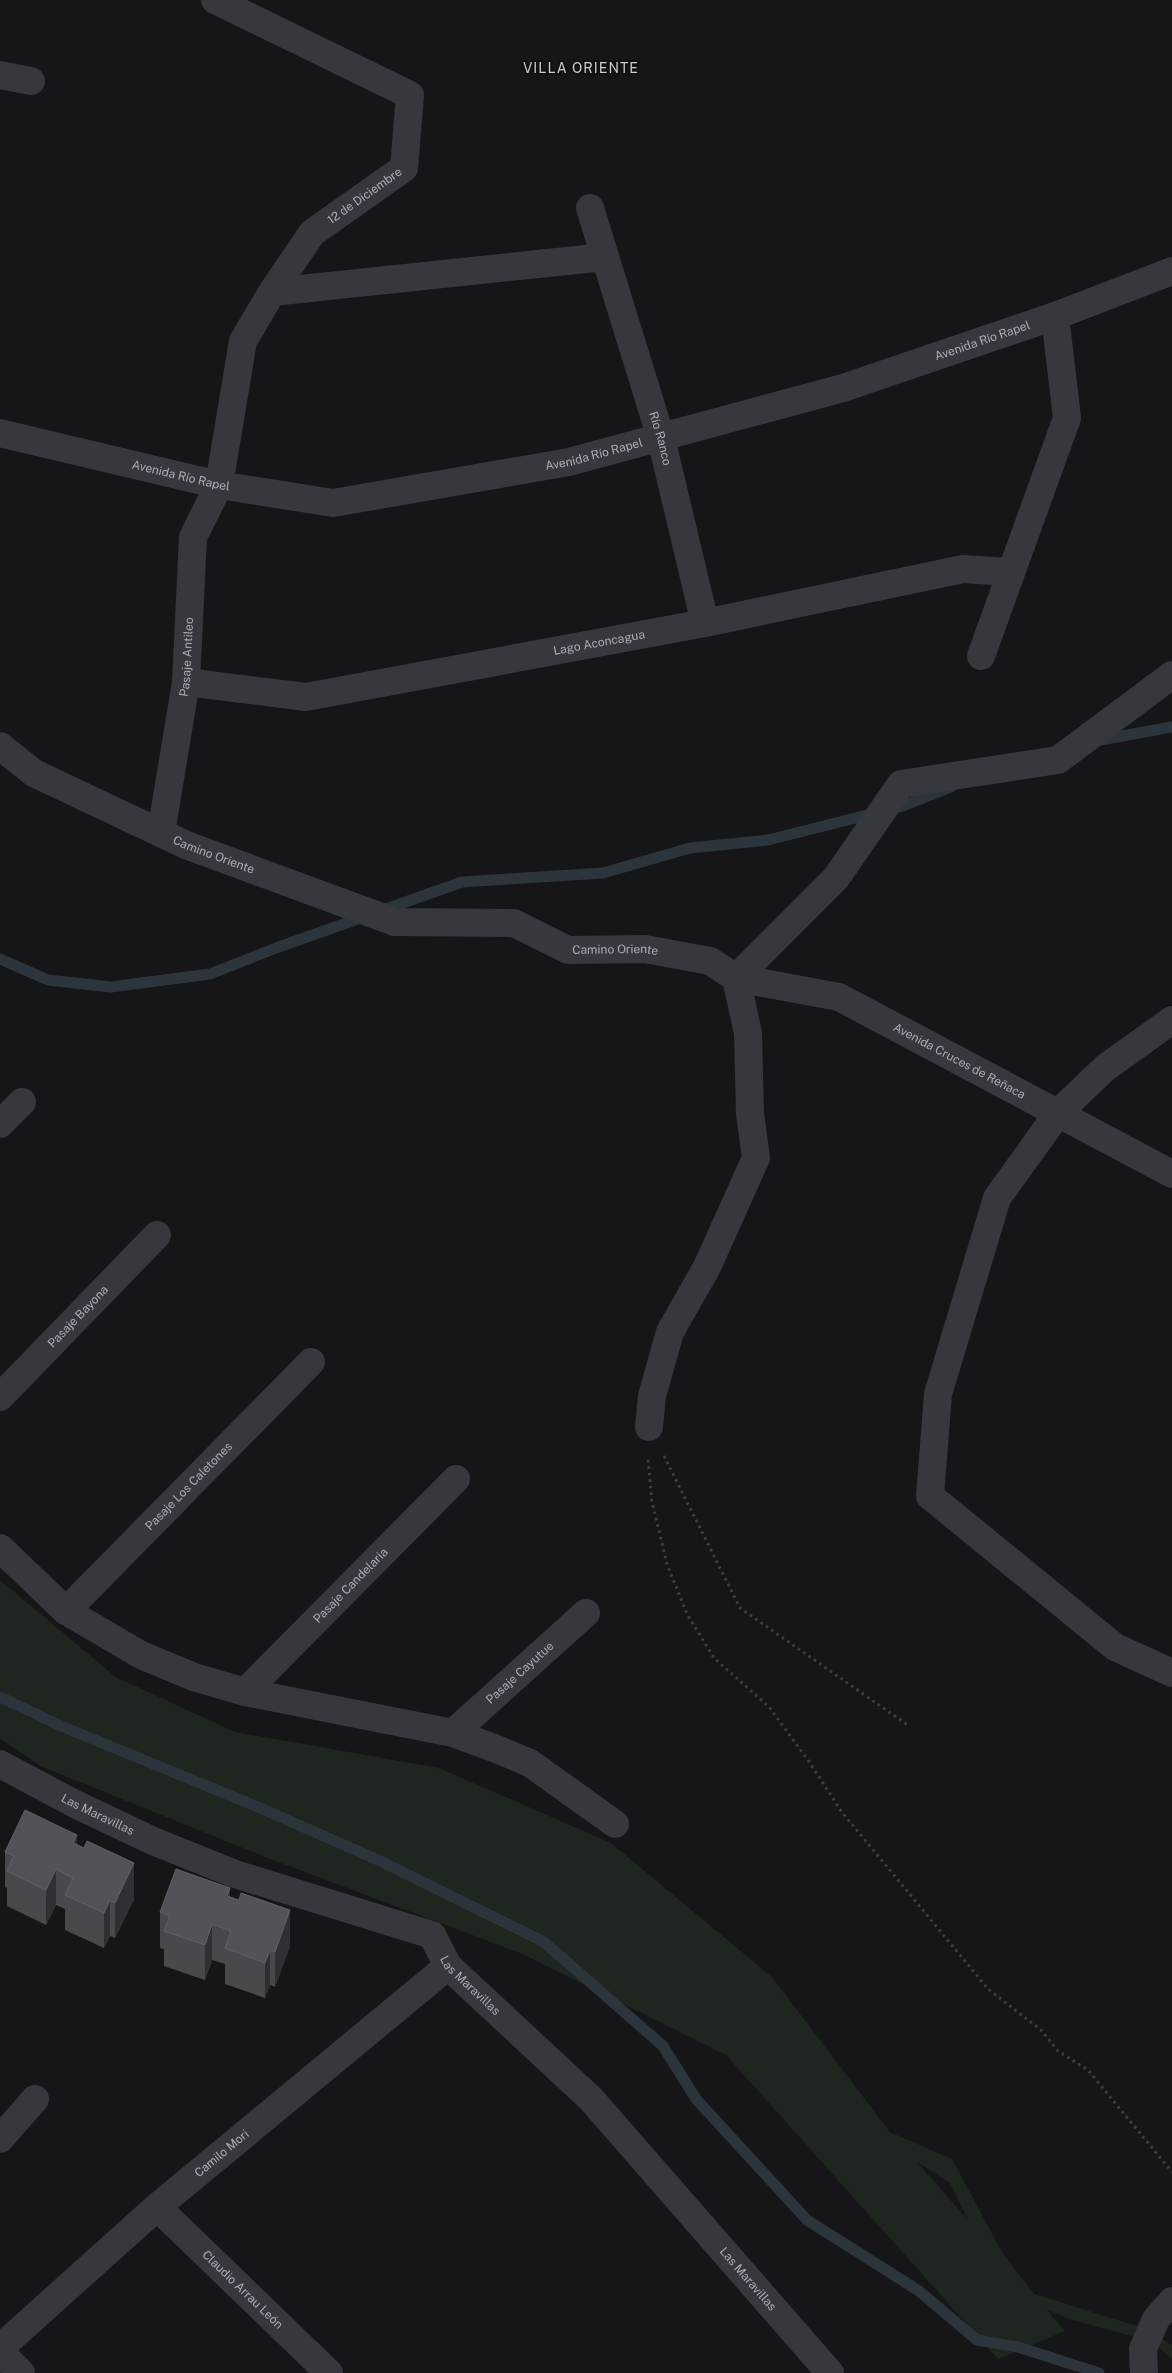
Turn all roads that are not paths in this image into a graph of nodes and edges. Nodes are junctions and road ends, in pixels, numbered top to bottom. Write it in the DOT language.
graph roads {
  1 [pos="215,0"];
  2 [pos="0,75"];
  3 [pos="31,81"];
  4 [pos="590,208"];
  5 [pos="605,257"];
  6 [pos="1172,271"];
  7 [pos="272,292"];
  8 [pos="1055,316"];
  9 [pos="0,433"];
  10 [pos="661,438"];
  11 [pos="219,485"];
  12 [pos="1010,572"];
  13 [pos="705,623"];
  14 [pos="981,656"];
  15 [pos="1172,675"];
  16 [pos="186,682"];
  17 [pos="0,746"];
  18 [pos="161,833"];
  19 [pos="736,978"];
  20 [pos="1172,1020"];
  21 [pos="22,1102"];
  22 [pos="1058,1113"];
  23 [pos="0,1124"];
  24 [pos="1172,1174"];
  25 [pos="156,1235"];
  26 [pos="311,1362"];
  27 [pos="0,1397"];
  28 [pos="649,1427"];
  29 [pos="456,1479"];
  30 [pos="0,1548"];
  31 [pos="66,1611"];
  32 [pos="586,1613"];
  33 [pos="1172,1673"];
  34 [pos="245,1692"];
  35 [pos="453,1733"];
  36 [pos="0,1764"];
  37 [pos="615,1824"];
  38 [pos="448,1966"];
  39 [pos="35,2099"];
  40 [pos="0,2139"];
  41 [pos="157,2206"];
  42 [pos="1172,2301"];
  43 [pos="0,2348"];
  44 [pos="0,2352"];
  45 [pos="21,2373"];
  46 [pos="329,2373"];
  47 [pos="830,2373"];
  48 [pos="1144,2373"];
  1 -- 7 [label="street, 12 de Diciembre"];
  2 -- 3 [label="street"];
  4 -- 5 [label="street, Río Ranco"];
  5 -- 7 [label="street"];
  5 -- 10 [label="street, Río Ranco"];
  6 -- 8 [label="street, Avenida Río Rapel"];
  7 -- 11 [label="street, 12 de Diciembre"];
  8 -- 10 [label="street, Avenida Río Rapel"];
  8 -- 12 [label="street"];
  9 -- 11 [label="street, Avenida Río Rapel"];
  10 -- 11 [label="street, Avenida Río Rapel"];
  10 -- 13 [label="street, Río Ranco"];
  11 -- 16 [label="street, Pasaje Antileo"];
  12 -- 13 [label="street, Lago Aconcagua"];
  12 -- 14 [label="street"];
  13 -- 16 [label="street, Lago Aconcagua"];
  15 -- 19 [label="street"];
  16 -- 18 [label="street, Pasaje Antileo"];
  17 -- 18 [label="street, Camino Oriente"];
  18 -- 19 [label="street, Camino Oriente"];
  19 -- 22 [label="street, Avenida Cruces de Reñaca"];
  19 -- 28 [label="street"];
  20 -- 22 [label="street"];
  21 -- 23 [label="street"];
  22 -- 24 [label="street, Avenida Cruces de Reñaca"];
  22 -- 33 [label="street"];
  25 -- 27 [label="street, Pasaje Bayona"];
  26 -- 31 [label="street, Pasaje Los Caletones"];
  29 -- 34 [label="street, Pasaje Candelaria"];
  30 -- 31 [label="street"];
  31 -- 34 [label="street"];
  32 -- 35 [label="street, Pasaje Cayutue"];
  34 -- 35 [label="street"];
  35 -- 37 [label="street"];
  36 -- 38 [label="street, Las Maravillas"];
  38 -- 41 [label="street, Camilo Mori"];
  38 -- 47 [label="street, Las Maravillas"];
  39 -- 40 [label="street"];
  41 -- 43 [label="street, Camilo Mori"];
  41 -- 46 [label="street, Claudio Arrau León"];
  42 -- 48 [label="street"];
  44 -- 45 [label="street"];
}
